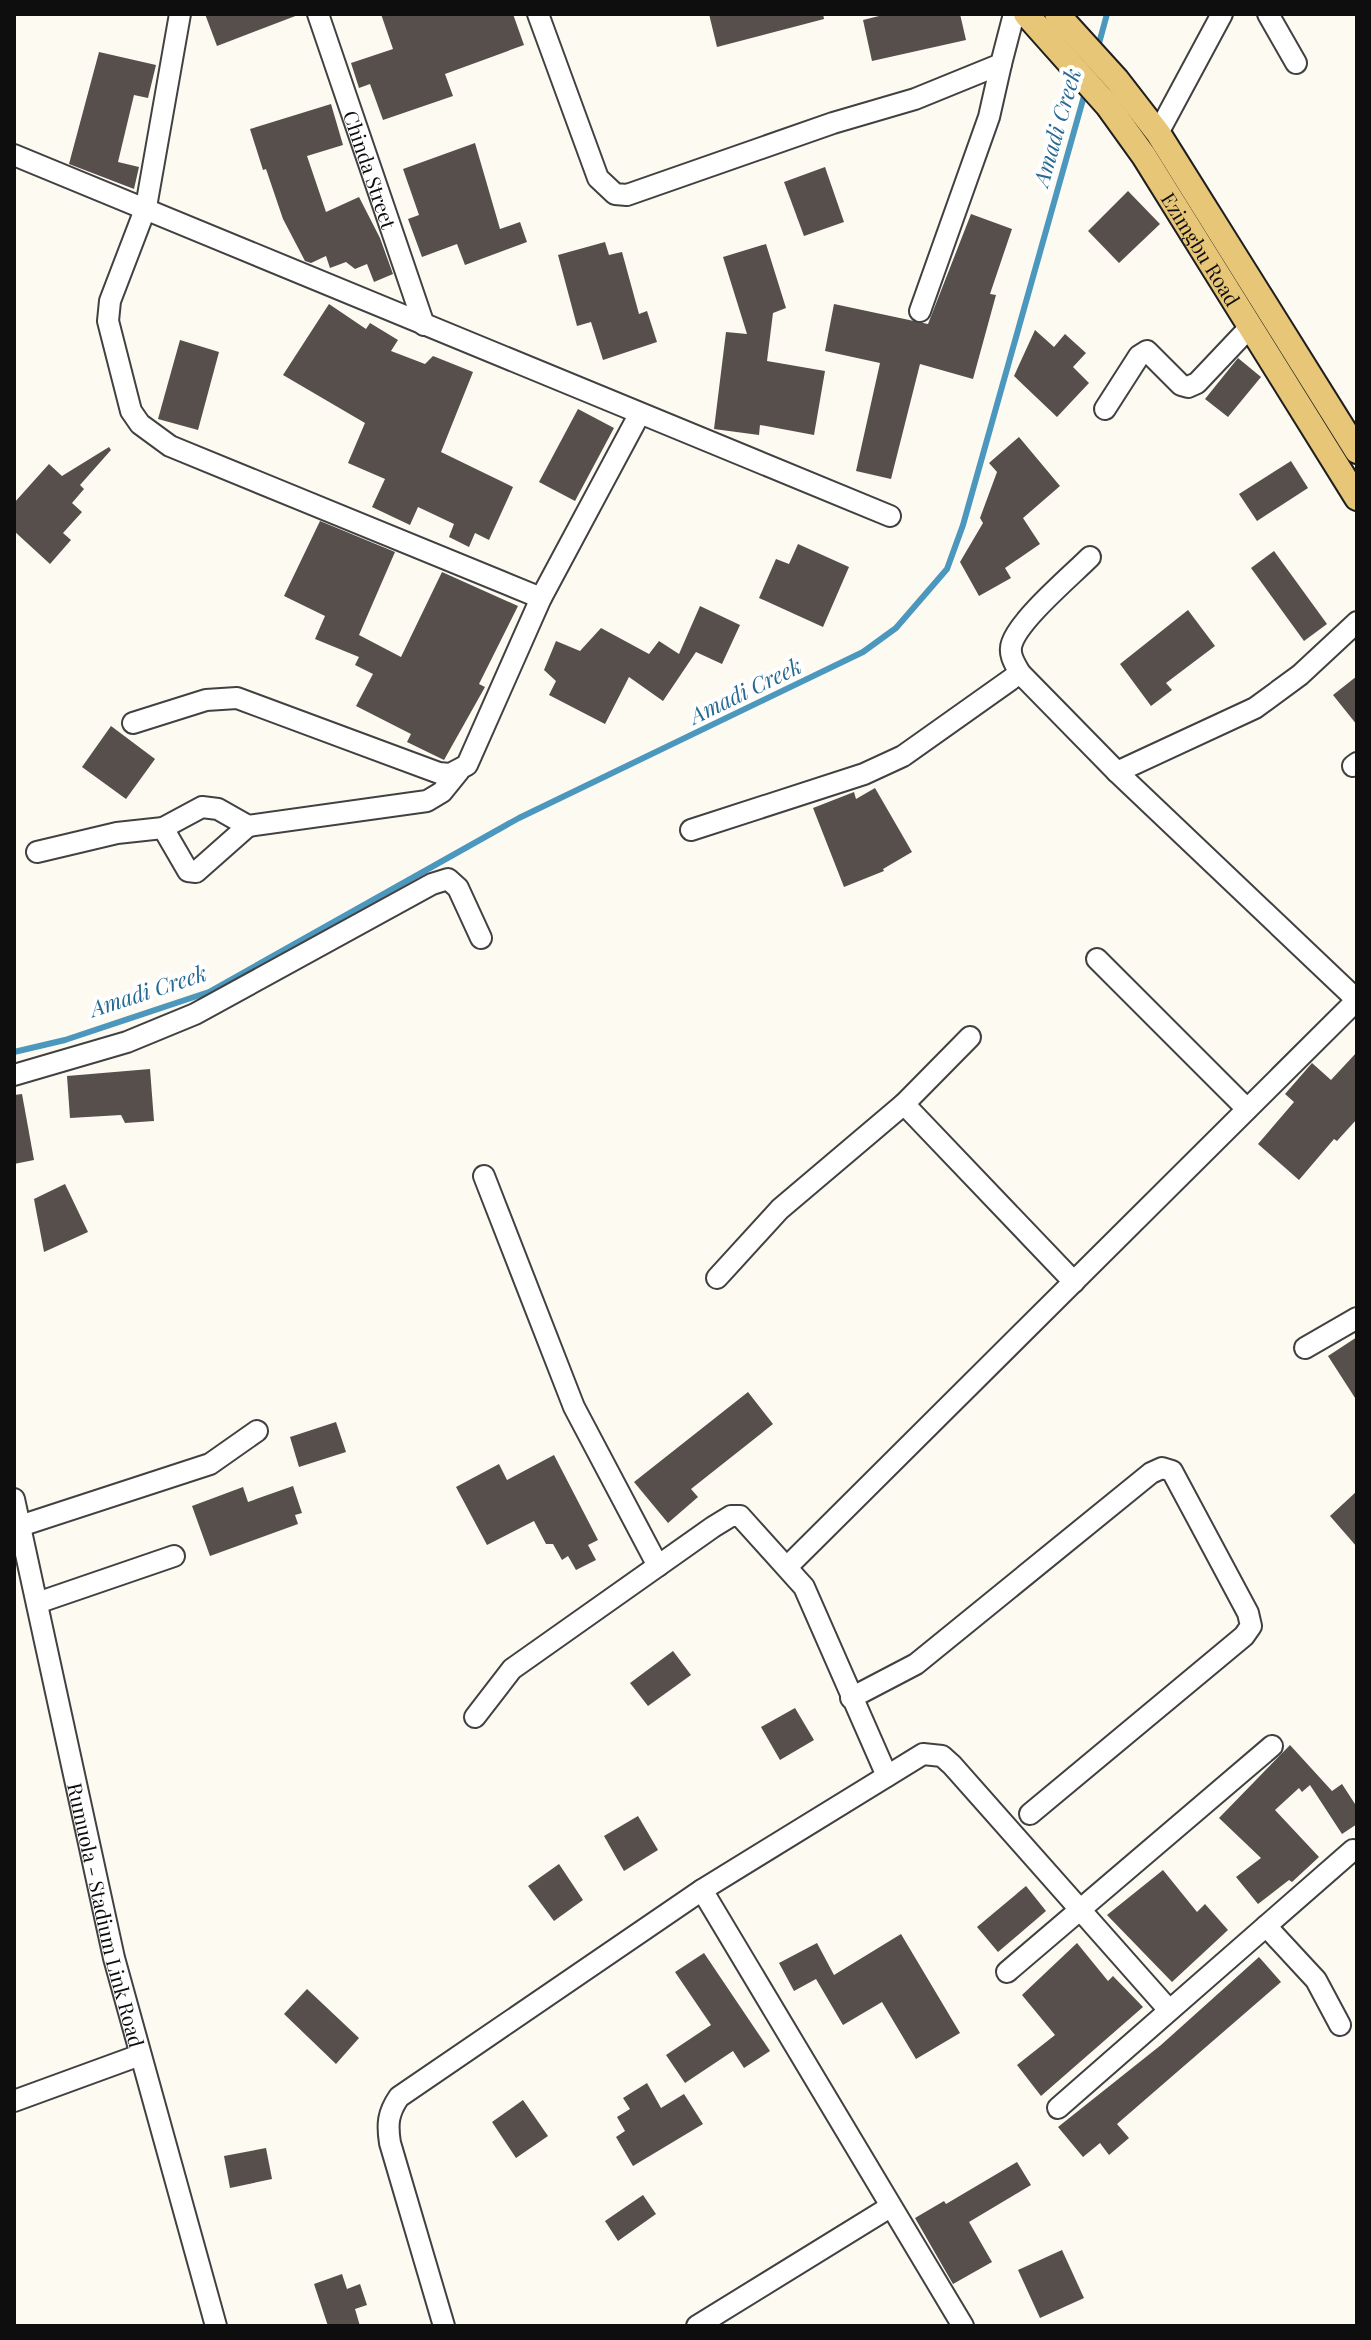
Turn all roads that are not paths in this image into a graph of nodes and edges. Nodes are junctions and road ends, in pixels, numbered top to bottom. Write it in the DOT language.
graph roads {
  1 [pos="180,14"];
  2 [pos="318,14"];
  3 [pos="538,14"];
  4 [pos="1014,14"];
  5 [pos="1026,14"];
  6 [pos="1222,14"];
  7 [pos="1268,14"];
  8 [pos="1061,19"];
  9 [pos="1296,63"];
  10 [pos="1001,64"];
  11 [pos="1158,133"];
  12 [pos="14,155"];
  13 [pos="146,207"];
  14 [pos="920,311"];
  15 [pos="424,325"];
  16 [pos="1249,328"];
  17 [pos="1105,409"];
  18 [pos="639,415"];
  19 [pos="1357,451"];
  20 [pos="1357,498"];
  21 [pos="890,516"];
  22 [pos="1090,557"];
  23 [pos="541,598"];
  24 [pos="1357,622"];
  25 [pos="1020,673"];
  26 [pos="133,723"];
  27 [pos="459,771"];
  28 [pos="1117,772"];
  29 [pos="248,826"];
  30 [pos="163,828"];
  31 [pos="691,830"];
  32 [pos="37,852"];
  33 [pos="481,938"];
  34 [pos="1097,959"];
  35 [pos="1357,1000"];
  36 [pos="970,1037"];
  37 [pos="14,1075"];
  38 [pos="904,1104"];
  39 [pos="1247,1109"];
  40 [pos="484,1176"];
  41 [pos="717,1278"];
  42 [pos="1074,1282"];
  43 [pos="1357,1318"];
  44 [pos="1305,1348"];
  45 [pos="257,1431"];
  46 [pos="14,1499"];
  47 [pos="20,1526"];
  48 [pos="174,1556"];
  49 [pos="658,1566"];
  50 [pos="788,1566"];
  51 [pos="37,1603"];
  52 [pos="851,1698"];
  53 [pos="475,1717"];
  54 [pos="1272,1746"];
  55 [pos="887,1776"];
  56 [pos="1030,1814"];
  57 [pos="1353,1850"];
  58 [pos="702,1890"];
  59 [pos="1080,1911"];
  60 [pos="1266,1926"];
  61 [pos="1007,1972"];
  62 [pos="1169,2010"];
  63 [pos="1340,2025"];
  64 [pos="140,2055"];
  65 [pos="14,2101"];
  66 [pos="1058,2108"];
  67 [pos="890,2207"];
  68 [pos="216,2326"];
  69 [pos="444,2326"];
  70 [pos="697,2326"];
  71 [pos="963,2326"];
  1 -- 13 [label="street"];
  2 -- 15 [label="street, Chinda Street"];
  3 -- 10 [label="street"];
  4 -- 10 [label="street"];
  5 -- 16 [label="main road, Ezimgbu Road"];
  6 -- 11 [label="street"];
  7 -- 9 [label="street"];
  8 -- 11 [label="main road, Ezimgbu Road"];
  10 -- 14 [label="street"];
  11 -- 19 [label="main road, Ezimgbu Road"];
  12 -- 13 [label="street"];
  13 -- 15 [label="street"];
  13 -- 23 [label="street"];
  15 -- 18 [label="street"];
  16 -- 17 [label="street"];
  16 -- 20 [label="main road, Ezimgbu Road"];
  18 -- 21 [label="street"];
  18 -- 23 [label="street"];
  22 -- 25 [label="street"];
  23 -- 27 [label="street"];
  24 -- 28 [label="street"];
  25 -- 28 [label="street"];
  25 -- 31 [label="street"];
  26 -- 27 [label="street"];
  27 -- 29 [label="street"];
  28 -- 35 [label="street"];
  29 -- 30 [label="street"];
  29 -- 30 [label="street"];
  30 -- 32 [label="street"];
  33 -- 37 [label="street"];
  34 -- 39 [label="street"];
  35 -- 39 [label="street"];
  36 -- 38 [label="street"];
  38 -- 41 [label="street"];
  38 -- 42 [label="street"];
  39 -- 42 [label="street"];
  40 -- 49 [label="street"];
  42 -- 50 [label="street"];
  43 -- 44 [label="street"];
  45 -- 47 [label="street"];
  46 -- 47 [label="street, Rumuola - Stadium Link Road"];
  47 -- 51 [label="street, Rumuola - Stadium Link Road"];
  48 -- 51 [label="street"];
  49 -- 50 [label="street"];
  49 -- 53 [label="street"];
  50 -- 52 [label="street"];
  51 -- 64 [label="street, Rumuola - Stadium Link Road"];
  52 -- 55 [label="street"];
  52 -- 56 [label="street"];
  54 -- 59 [label="street"];
  55 -- 58 [label="street"];
  55 -- 59 [label="street"];
  57 -- 60 [label="street"];
  58 -- 67 [label="street"];
  58 -- 69 [label="street"];
  59 -- 61 [label="street"];
  59 -- 62 [label="street"];
  60 -- 62 [label="street"];
  60 -- 63 [label="street"];
  62 -- 66 [label="street"];
  64 -- 65 [label="street"];
  64 -- 68 [label="street, Rumuola - Stadium Link Road"];
  67 -- 70 [label="street"];
  67 -- 71 [label="street"];
}
